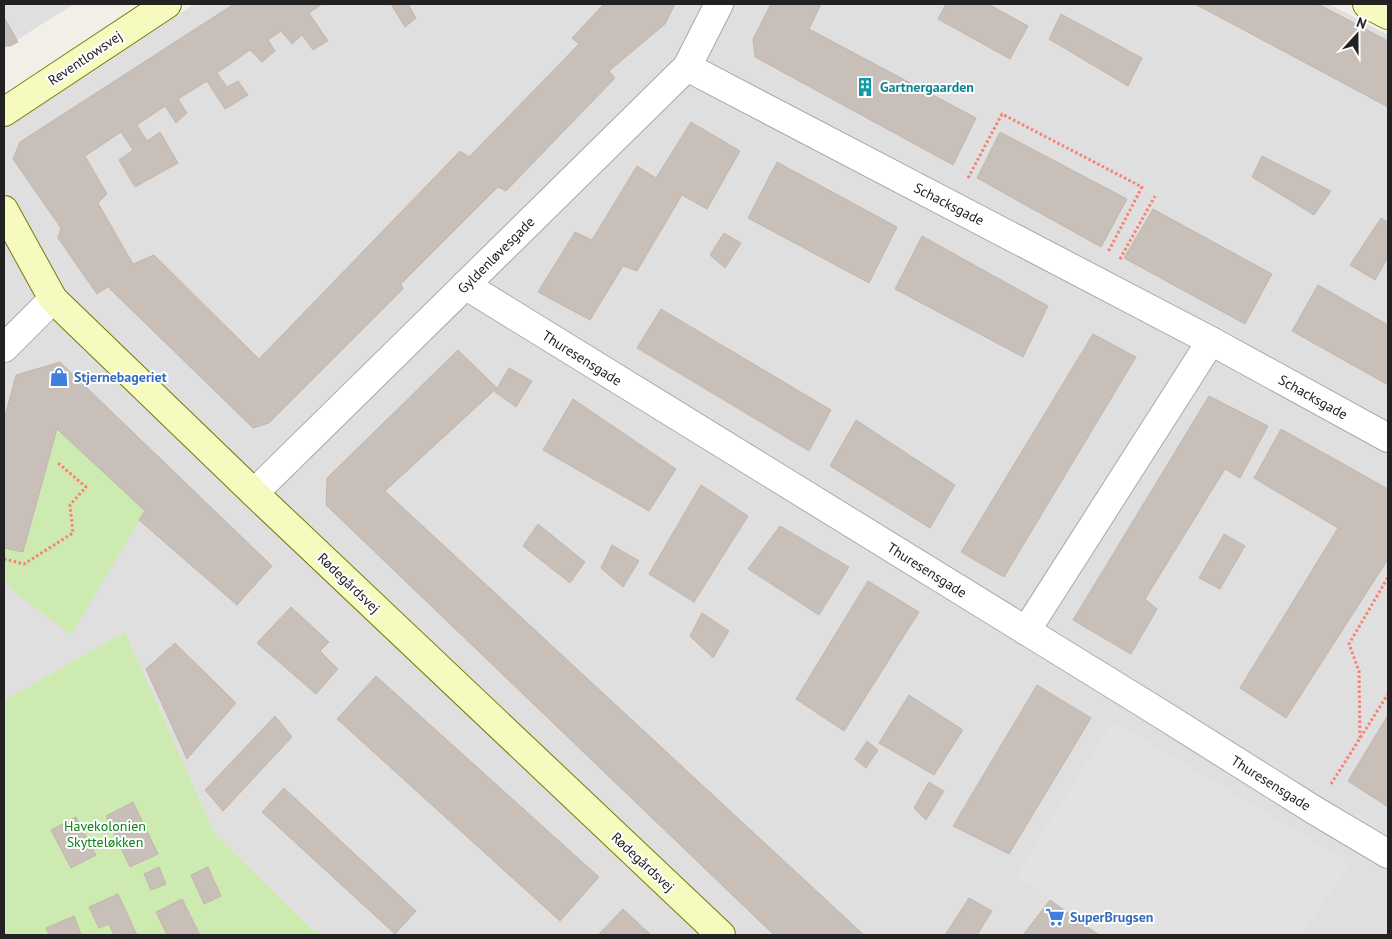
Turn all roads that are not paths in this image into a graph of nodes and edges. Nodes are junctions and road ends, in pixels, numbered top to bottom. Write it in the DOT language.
graph roads {
  1 [pos="167,4"];
  2 [pos="719,4"];
  3 [pos="1367,4"];
  4 [pos="1388,15"];
  5 [pos="687,67"];
  6 [pos="4,112"];
  7 [pos="4,210"];
  8 [pos="465,285"];
  9 [pos="53,299"];
  10 [pos="1211,341"];
  11 [pos="4,348"];
  12 [pos="1388,438"];
  13 [pos="254,494"];
  14 [pos="1026,631"];
  15 [pos="1388,854"];
  16 [pos="721,935"];
  1 -- 6 [label="street, Reventlowsvej"];
  2 -- 5 [label="street, Gyldenløvesgade"];
  3 -- 4 [label="street"];
  5 -- 8 [label="street, Gyldenløvesgade"];
  5 -- 10 [label="street, Schacksgade"];
  7 -- 9 [label="street, Rødegårdsvej"];
  8 -- 13 [label="street, Gyldenløvesgade"];
  8 -- 14 [label="street, Thuresensgade"];
  9 -- 11 [label="street"];
  9 -- 13 [label="street, Rødegårdsvej"];
  10 -- 12 [label="street, Schacksgade"];
  10 -- 14 [label="street"];
  13 -- 16 [label="street, Rødegårdsvej"];
  14 -- 15 [label="street, Thuresensgade"];
}
